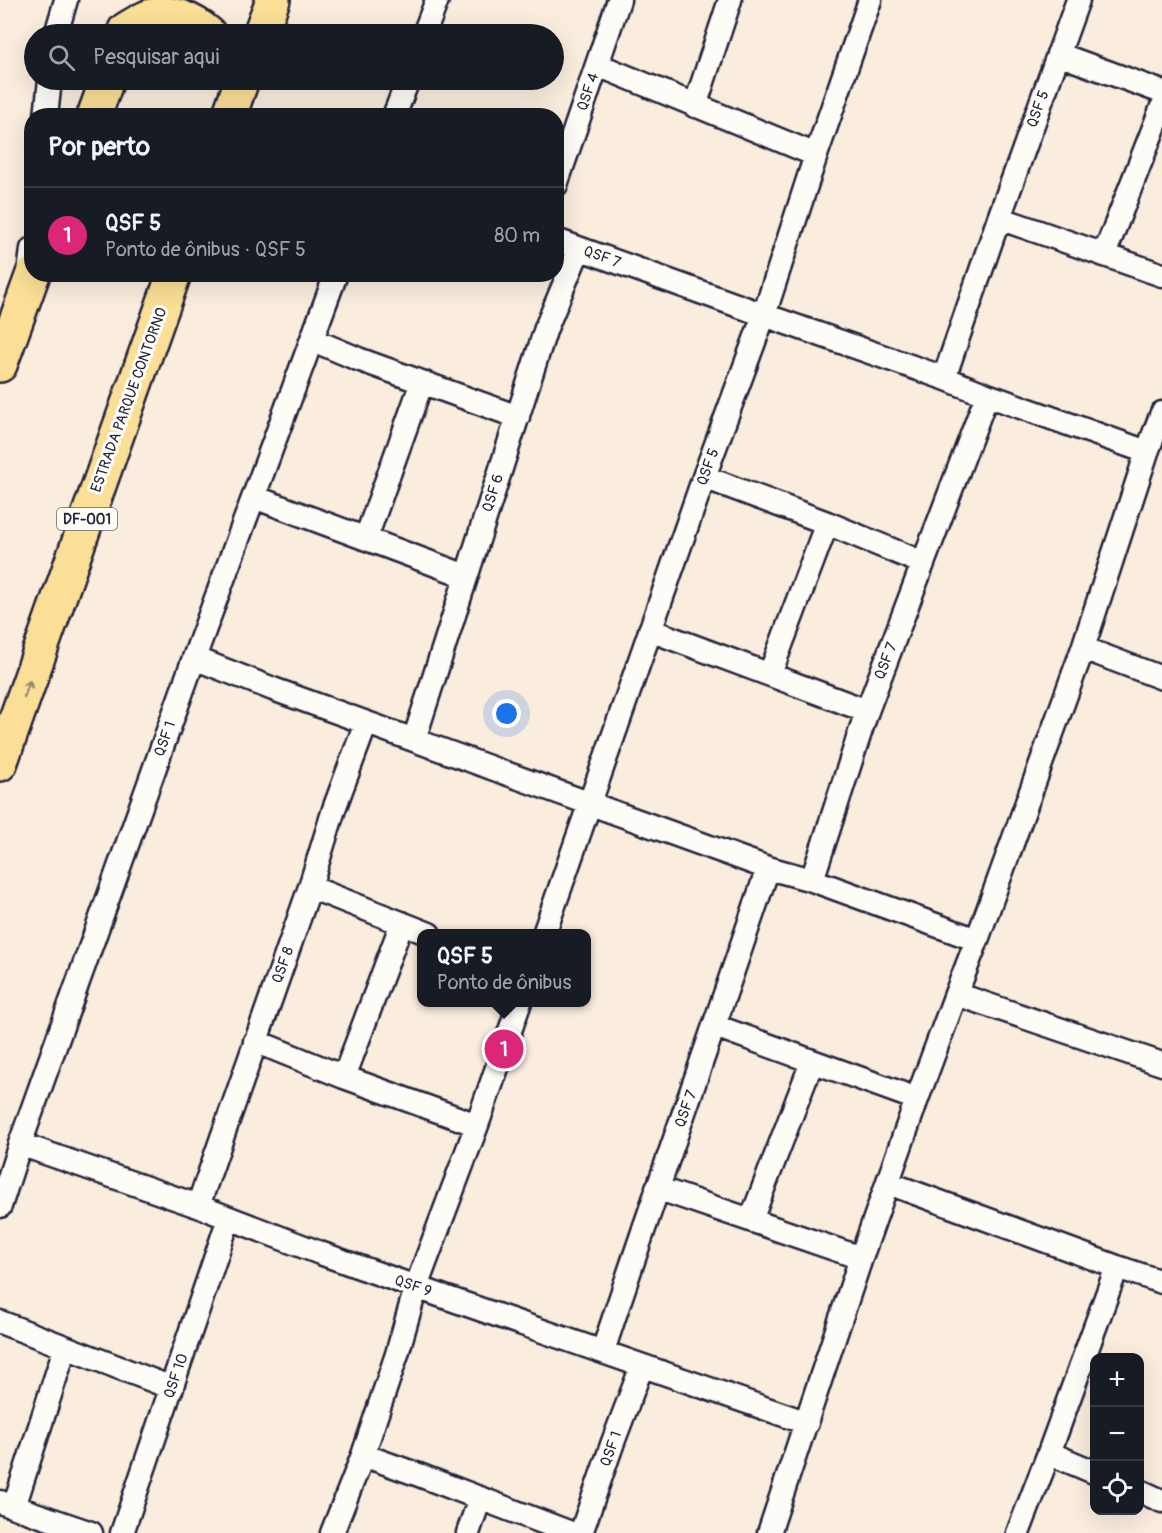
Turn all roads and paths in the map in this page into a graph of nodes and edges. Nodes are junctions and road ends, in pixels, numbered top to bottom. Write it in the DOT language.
graph roads {
  1 [pos="66,0"];
  2 [pos="273,0"];
  3 [pos="437,0"];
  4 [pos="619,0"];
  5 [pos="730,0"];
  6 [pos="870,0"];
  7 [pos="1078,0"];
  8 [pos="128,21"];
  9 [pos="59,24"];
  10 [pos="195,24"];
  11 [pos="264,24"];
  12 [pos="428,24"];
  13 [pos="1059,54"];
  14 [pos="598,65"];
  15 [pos="49,90"];
  16 [pos="103,90"];
  17 [pos="404,90"];
  18 [pos="1162,92"];
  19 [pos="695,106"];
  20 [pos="1162,107"];
  21 [pos="47,108"];
  22 [pos="97,108"];
  23 [pos="397,108"];
  24 [pos="816,155"];
  25 [pos="564,161"];
  26 [pos="999,218"];
  27 [pos="564,243"];
  28 [pos="579,249"];
  29 [pos="1104,255"];
  30 [pos="1162,275"];
  31 [pos="30,282"];
  32 [pos="171,282"];
  33 [pos="333,282"];
  34 [pos="764,315"];
  35 [pos="313,340"];
  36 [pos="0,365"];
  37 [pos="944,378"];
  38 [pos="422,382"];
  39 [pos="987,395"];
  40 [pos="1162,413"];
  41 [pos="518,417"];
  42 [pos="1147,452"];
  43 [pos="704,477"];
  44 [pos="254,497"];
  45 [pos="827,524"];
  46 [pos="366,538"];
  47 [pos="923,563"];
  48 [pos="466,576"];
  49 [pos="650,630"];
  50 [pos="1083,648"];
  51 [pos="194,658"];
  52 [pos="770,674"];
  53 [pos="1162,678"];
  54 [pos="867,711"];
  55 [pos="366,723"];
  56 [pos="414,740"];
  57 [pos="0,764"];
  58 [pos="590,803"];
  59 [pos="768,868"];
  60 [pos="812,880"];
  61 [pos="310,887"];
  62 [pos="402,923"];
  63 [pos="418,929"];
  64 [pos="545,929"];
  65 [pos="977,940"];
  66 [pos="956,994"];
  67 [pos="518,1007"];
  68 [pos="715,1026"];
  69 [pos="255,1041"];
  70 [pos="812,1062"];
  71 [pos="1162,1064"];
  72 [pos="344,1077"];
  73 [pos="917,1099"];
  74 [pos="477,1125"];
  75 [pos="21,1144"];
  76 [pos="888,1183"];
  77 [pos="657,1188"];
  78 [pos="0,1206"];
  79 [pos="198,1206"];
  80 [pos="229,1218"];
  81 [pos="751,1220"];
  82 [pos="861,1258"];
  83 [pos="1117,1267"];
  84 [pos="1162,1282"];
  85 [pos="416,1287"];
  86 [pos="0,1322"];
  87 [pos="65,1348"];
  88 [pos="603,1351"];
  89 [pos="642,1366"];
  90 [pos="172,1388"];
  91 [pos="807,1423"];
  92 [pos="1049,1453"];
  93 [pos="363,1455"];
  94 [pos="1090,1470"];
  95 [pos="1144,1493"];
  96 [pos="480,1498"];
  97 [pos="1162,1500"];
  98 [pos="7,1505"];
  99 [pos="91,1533"];
  100 [pos="122,1533"];
  101 [pos="332,1533"];
  102 [pos="468,1533"];
  103 [pos="571,1533"];
  104 [pos="581,1533"];
  105 [pos="769,1533"];
  106 [pos="1018,1533"];
  1 -- 9 [label="street"];
  2 -- 11 [label="highway"];
  3 -- 12 [label="street"];
  4 -- 14 [label="street, QSF 4"];
  5 -- 19 [label="street"];
  6 -- 24 [label="street, QSF 5"];
  7 -- 13 [label="street, QSF 5"];
  8 -- 10 [label="highway"];
  13 -- 18 [label="street"];
  13 -- 26 [label="street, QSF 5"];
  14 -- 19 [label="street"];
  14 -- 25 [label="street, QSF 4"];
  15 -- 21 [label="street"];
  16 -- 22 [label="highway"];
  17 -- 23 [label="street"];
  19 -- 24 [label="street"];
  20 -- 29 [label="street"];
  24 -- 34 [label="street, QSF 5"];
  26 -- 29 [label="street"];
  26 -- 37 [label="street, QSF 5"];
  27 -- 28 [label="street, QSF 7"];
  28 -- 34 [label="street, QSF 7"];
  28 -- 41 [label="street, QSF 6"];
  29 -- 30 [label="street"];
  31 -- 36 [label="highway"];
  57 -- 32 [label="highway, ESTRADA PARQUE CONTORNO / DF-001, one-way"];
  33 -- 35 [label="street, QSF 1"];
  34 -- 37 [label="street, QSF 7"];
  34 -- 43 [label="street, QSF 5"];
  35 -- 38 [label="street"];
  35 -- 44 [label="street, QSF 1"];
  37 -- 39 [label="street, QSF 7"];
  38 -- 41 [label="street"];
  38 -- 46 [label="street"];
  39 -- 42 [label="street, QSF 7"];
  39 -- 47 [label="street, QSF 7"];
  40 -- 42 [label="street"];
  41 -- 48 [label="street, QSF 6"];
  42 -- 50 [label="street"];
  43 -- 45 [label="street"];
  43 -- 49 [label="street, QSF 5"];
  44 -- 46 [label="street"];
  44 -- 51 [label="street, QSF 1"];
  45 -- 47 [label="street"];
  45 -- 52 [label="street"];
  46 -- 48 [label="street"];
  47 -- 54 [label="street, QSF 7"];
  48 -- 56 [label="street, QSF 6"];
  49 -- 52 [label="street"];
  49 -- 58 [label="street, QSF 5"];
  50 -- 53 [label="street"];
  50 -- 65 [label="street"];
  51 -- 55 [label="street"];
  51 -- 75 [label="street, QSF 1"];
  52 -- 54 [label="street"];
  54 -- 60 [label="street, QSF 7"];
  55 -- 56 [label="street"];
  55 -- 61 [label="street, QSF 8"];
  56 -- 58 [label="street"];
  58 -- 59 [label="street"];
  58 -- 64 [label="street, QSF 5"];
  59 -- 60 [label="street"];
  59 -- 68 [label="street, QSF 7"];
  60 -- 65 [label="street"];
  61 -- 62 [label="street"];
  61 -- 69 [label="street, QSF 8"];
  62 -- 63 [label="street"];
  62 -- 72 [label="street"];
  65 -- 66 [label="street"];
  66 -- 71 [label="street"];
  66 -- 73 [label="street"];
  67 -- 74 [label="street"];
  68 -- 70 [label="street"];
  68 -- 77 [label="street, QSF 7"];
  69 -- 72 [label="street"];
  69 -- 79 [label="street, QSF 8"];
  70 -- 73 [label="street"];
  70 -- 81 [label="street"];
  72 -- 74 [label="street"];
  73 -- 76 [label="street"];
  74 -- 85 [label="street"];
  75 -- 78 [label="street, QSF 1"];
  75 -- 79 [label="street, QSF 9"];
  76 -- 82 [label="street"];
  76 -- 83 [label="street"];
  77 -- 81 [label="street"];
  77 -- 88 [label="street, QSF 7"];
  79 -- 80 [label="street, QSF 9"];
  80 -- 85 [label="street, QSF 9"];
  80 -- 90 [label="street, QSF 10"];
  81 -- 82 [label="street"];
  82 -- 91 [label="street"];
  83 -- 84 [label="street"];
  83 -- 92 [label="street"];
  85 -- 88 [label="street, QSF 9"];
  85 -- 93 [label="street"];
  86 -- 87 [label="street"];
  87 -- 90 [label="street"];
  87 -- 98 [label="street"];
  88 -- 89 [label="street, QSF 9"];
  89 -- 91 [label="street, QSF 9"];
  89 -- 104 [label="street, QSF 1"];
  90 -- 100 [label="street, QSF 10"];
  91 -- 105 [label="street"];
  92 -- 94 [label="street"];
  92 -- 106 [label="street"];
  93 -- 96 [label="street"];
  93 -- 101 [label="street"];
  95 -- 97 [label="street"];
  96 -- 102 [label="street"];
  96 -- 103 [label="street"];
  98 -- 99 [label="street"];
}
